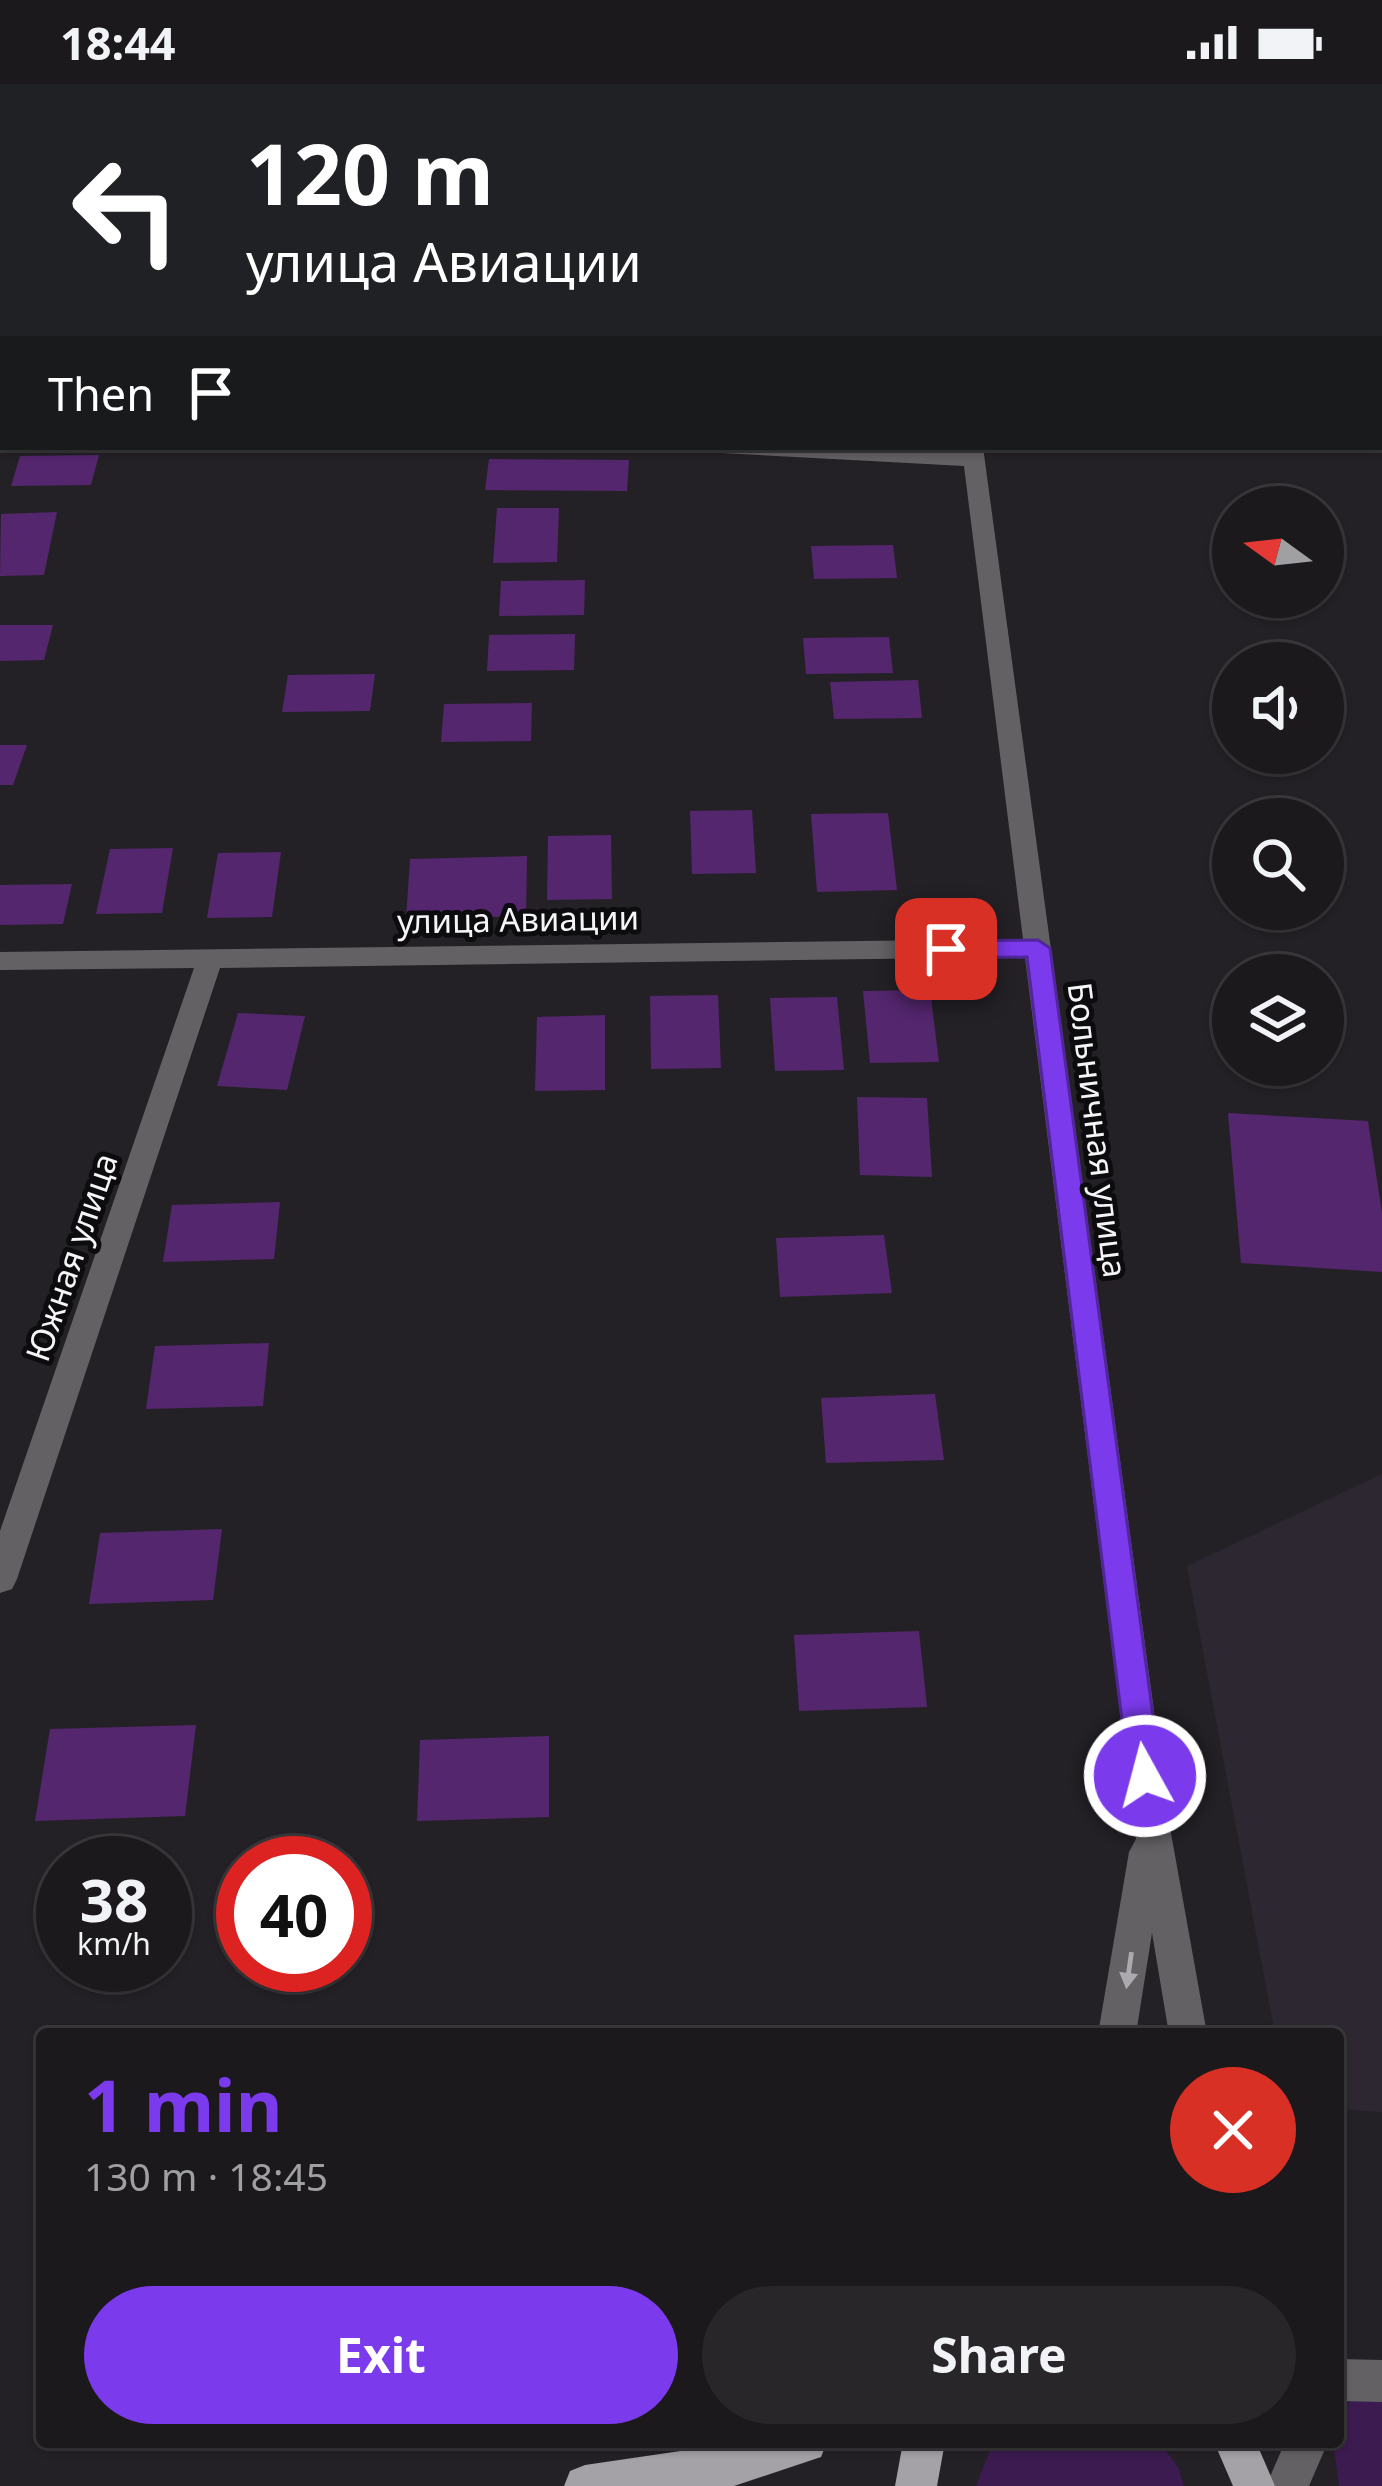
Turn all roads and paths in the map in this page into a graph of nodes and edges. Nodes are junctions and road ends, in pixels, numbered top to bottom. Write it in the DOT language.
graph roads {
  1 [pos="848,450"];
  2 [pos="973,453"];
  3 [pos="1038,948"];
  4 [pos="210,958"];
  5 [pos="0,961"];
  6 [pos="0,1579"];
  7 [pos="1151,1822"];
  8 [pos="1119,2028"];
  9 [pos="1187,2028"];
  10 [pos="1344,2380"];
  11 [pos="1382,2381"];
  12 [pos="788,2448"];
  13 [pos="923,2448"];
  14 [pos="1239,2448"];
  15 [pos="1255,2448"];
  16 [pos="1304,2448"];
  17 [pos="585,2486"];
  18 [pos="916,2486"];
  19 [pos="1257,2486"];
  20 [pos="1287,2486"];
  1 -- 2 [label="street"];
  2 -- 3 [label="street, Больничная улица"];
  3 -- 4 [label="street, улица Авиации"];
  3 -- 7 [label="street, Больничная улица"];
  4 -- 5 [label="street, улица Авиации"];
  4 -- 6 [label="street, Южная улица"];
  7 -- 8 [label="street, one-way"];
  7 -- 9 [label="street"];
  10 -- 11 [label="street"];
  12 -- 17 [label="main road"];
  13 -- 18 [label="main road"];
  14 -- 19 [label="main road"];
  15 -- 19 [label="street"];
  16 -- 20 [label="street"];
}
